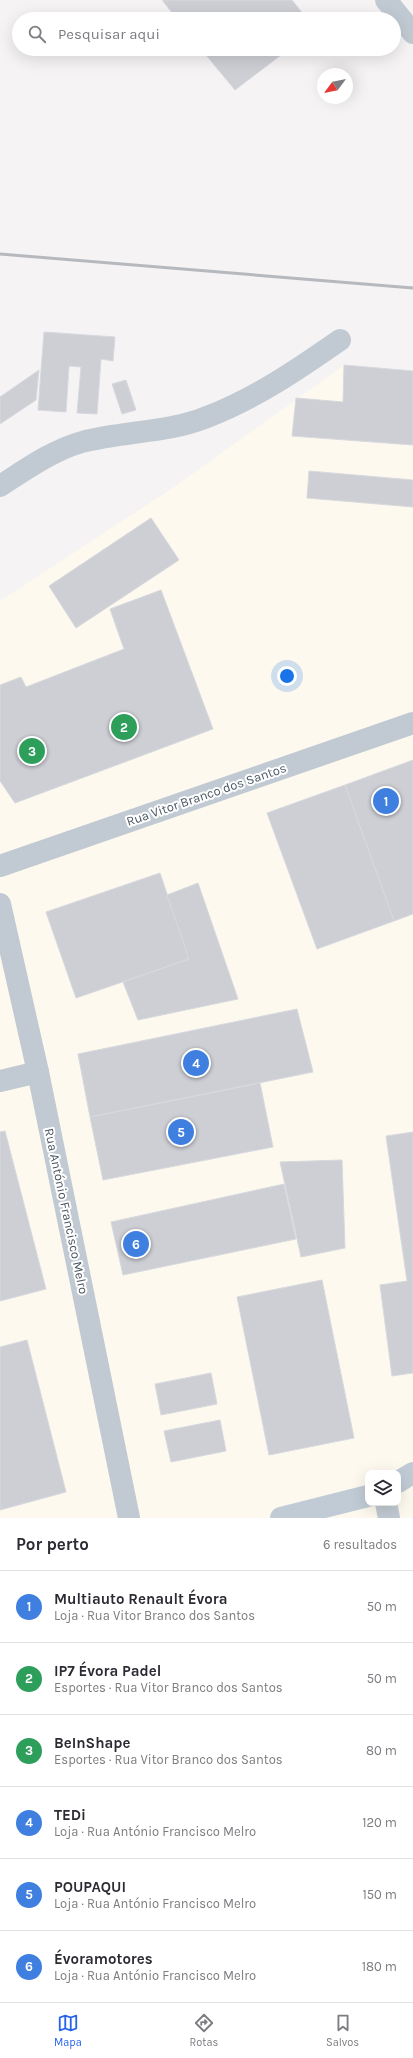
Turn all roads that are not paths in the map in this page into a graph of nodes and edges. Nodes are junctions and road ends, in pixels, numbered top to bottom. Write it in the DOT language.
graph roads {
  1 [pos="386,0"];
  2 [pos="396,12"];
  3 [pos="401,18"];
  4 [pos="413,33"];
  5 [pos="340,340"];
  6 [pos="0,486"];
  7 [pos="413,723"];
  8 [pos="0,866"];
  9 [pos="0,904"];
  10 [pos="38,1072"];
  11 [pos="0,1081"];
  12 [pos="413,1473"];
  13 [pos="401,1480"];
  14 [pos="365,1497"];
  15 [pos="387,1506"];
  16 [pos="129,1518"];
  17 [pos="281,1518"];
  18 [pos="389,1518"];
  1 -- 2 [label="street"];
  3 -- 4 [label="street"];
  5 -- 6 [label="street"];
  7 -- 8 [label="street, Rua Vitor Branco dos Santos"];
  9 -- 10 [label="street, Rua António Francisco Melro"];
  10 -- 11 [label="street"];
  10 -- 16 [label="street, Rua António Francisco Melro"];
  12 -- 13 [label="street"];
  14 -- 17 [label="street"];
  15 -- 18 [label="street"];
}
